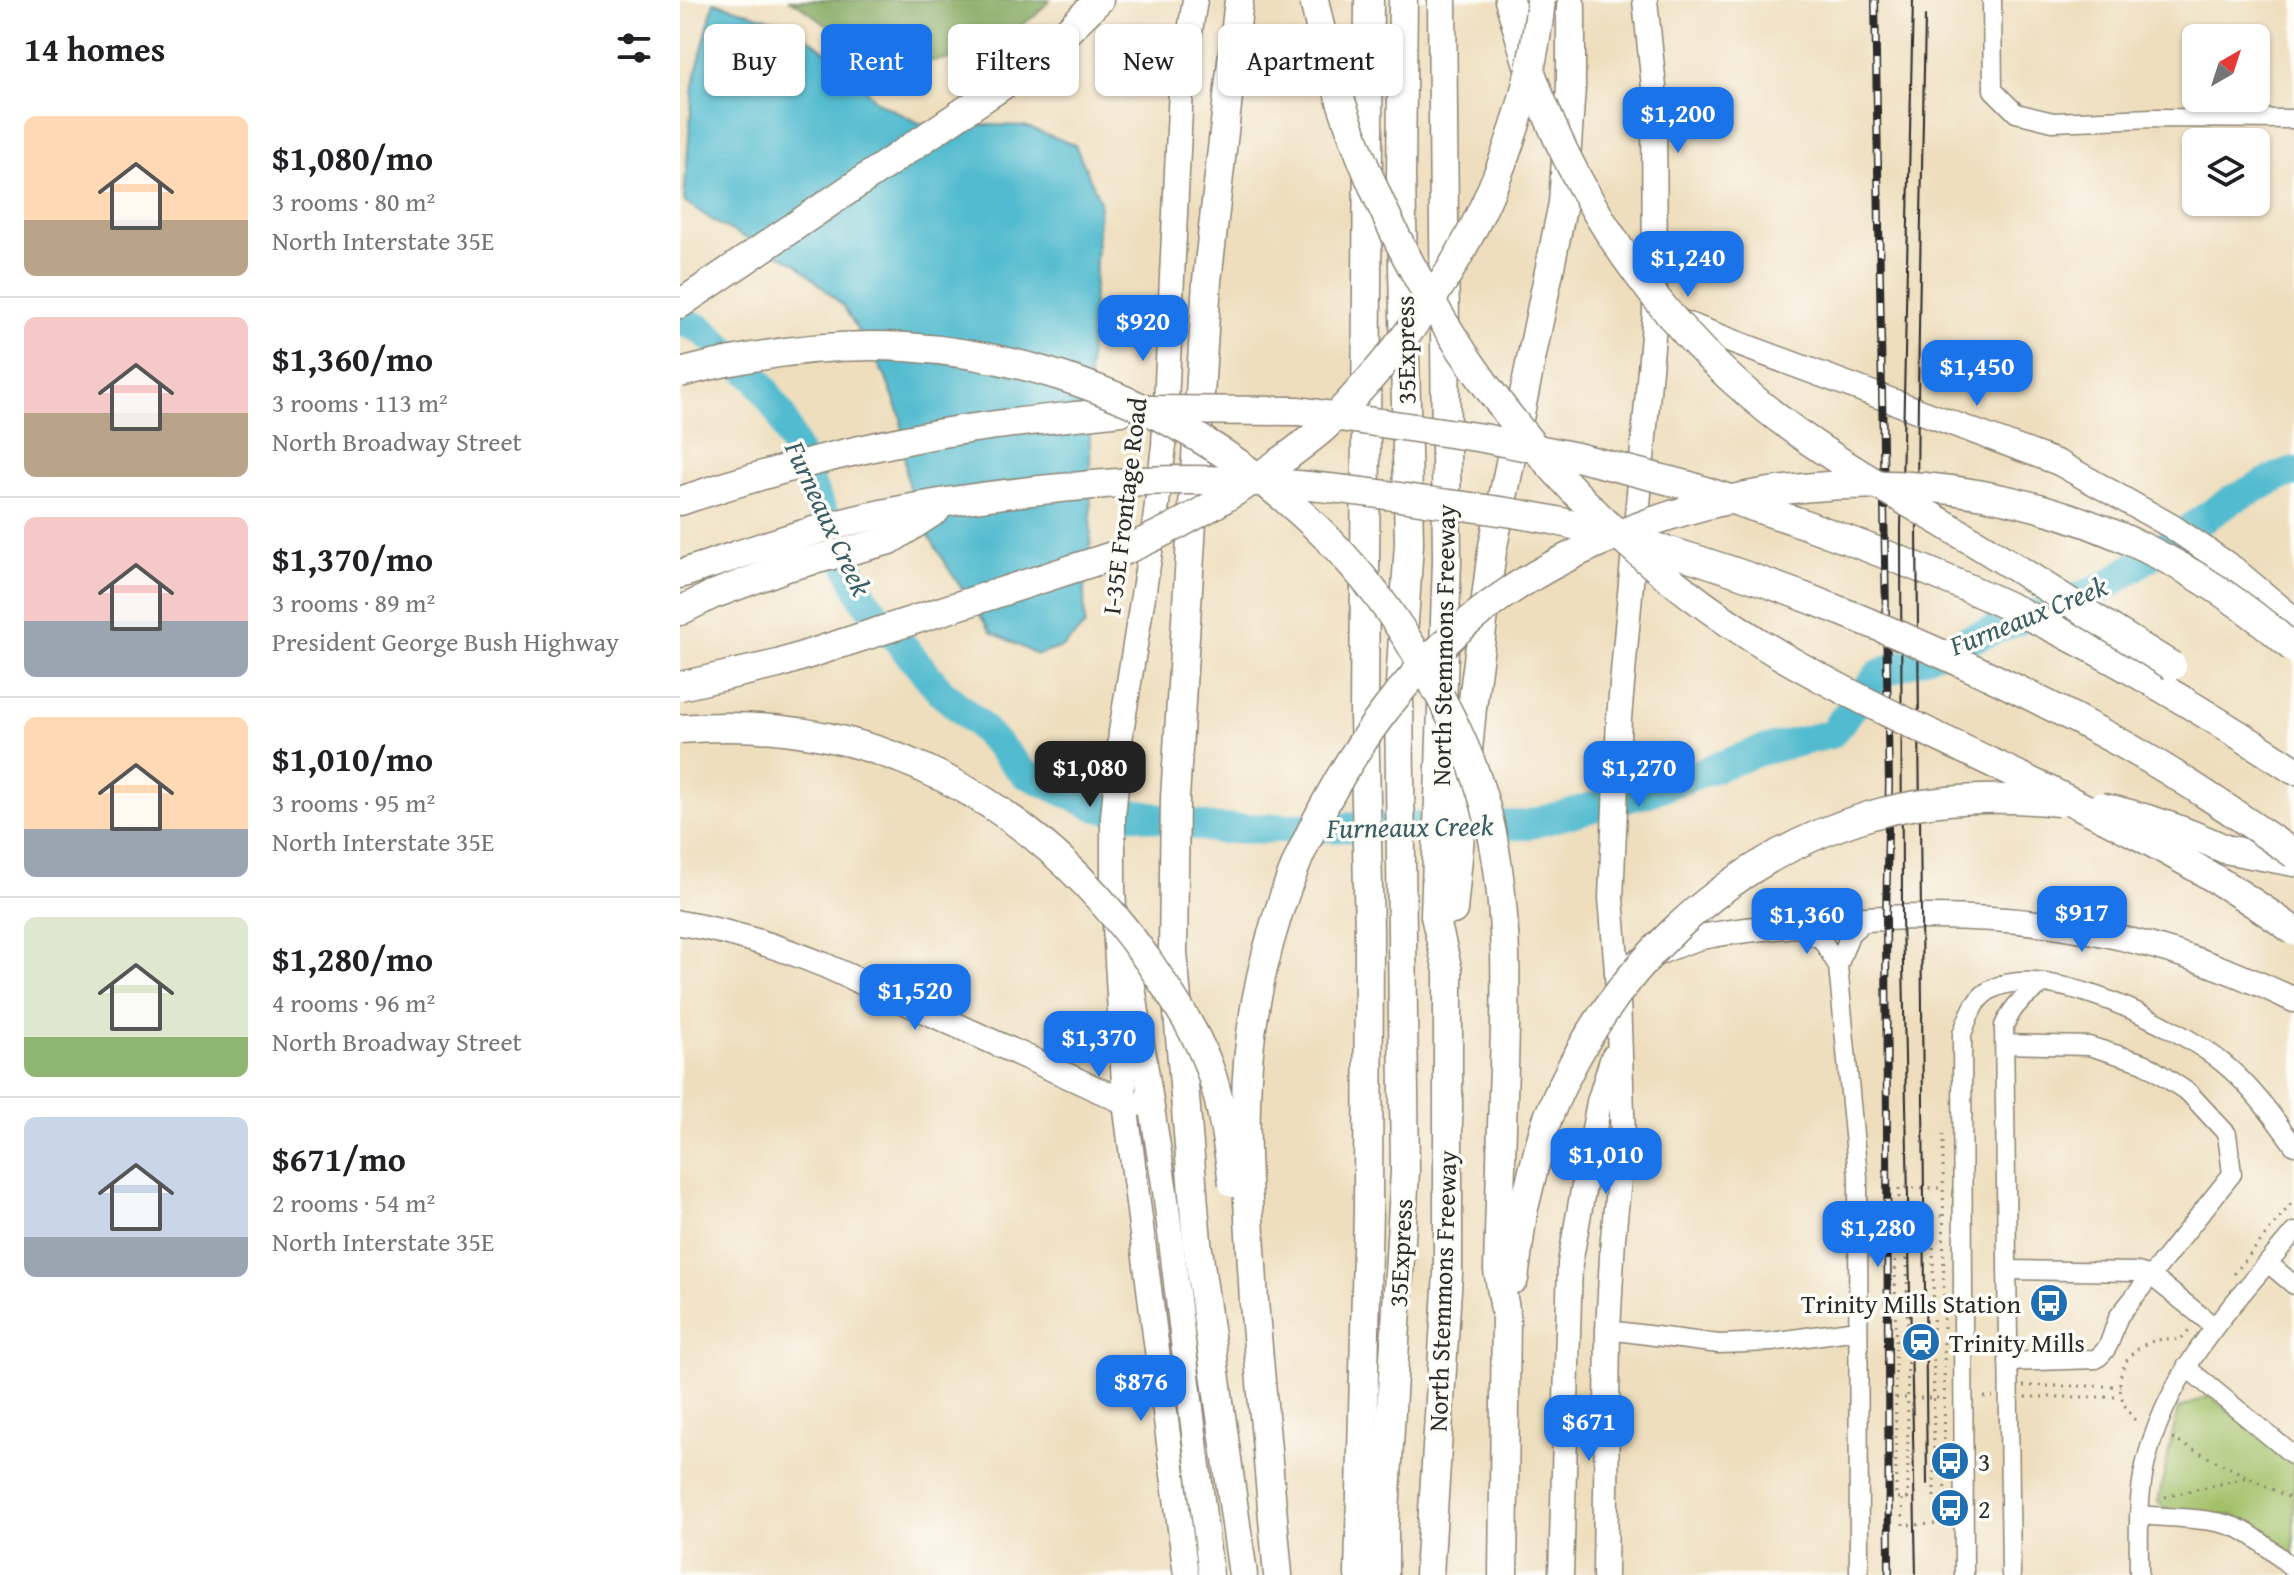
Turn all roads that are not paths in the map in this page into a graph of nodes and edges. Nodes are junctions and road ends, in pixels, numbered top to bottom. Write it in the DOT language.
graph roads {
  1 [pos="1099,0"];
  2 [pos="1195,0"];
  3 [pos="1239,0"];
  4 [pos="1314,0"];
  5 [pos="1369,0"];
  6 [pos="1403,0"];
  7 [pos="1442,0"];
  8 [pos="1509,0"];
  9 [pos="1541,0"];
  10 [pos="1645,0"];
  11 [pos="1992,0"];
  12 [pos="1571,3"];
  13 [pos="2294,119"];
  14 [pos="680,304"];
  15 [pos="1655,313"];
  16 [pos="680,373"];
  17 [pos="680,501"];
  18 [pos="951,501"];
  19 [pos="680,574"];
  20 [pos="680,611"];
  21 [pos="2294,619"];
  22 [pos="2294,649"];
  23 [pos="680,686"];
  24 [pos="680,729"];
  25 [pos="2243,737"];
  26 [pos="2294,770"];
  27 [pos="2294,854"];
  28 [pos="2294,862"];
  29 [pos="1113,889"];
  30 [pos="1444,914"];
  31 [pos="1868,918"];
  32 [pos="680,923"];
  33 [pos="1794,925"];
  34 [pos="2294,931"];
  35 [pos="1838,966"];
  36 [pos="1617,971"];
  37 [pos="2044,984"];
  38 [pos="2294,1000"];
  39 [pos="1619,1040"];
  40 [pos="2005,1044"];
  41 [pos="1125,1102"];
  42 [pos="1153,1107"];
  43 [pos="2294,1146"];
  44 [pos="2294,1232"];
  45 [pos="2268,1263"];
  46 [pos="2007,1270"];
  47 [pos="2151,1276"];
  48 [pos="2294,1285"];
  49 [pos="1254,1302"];
  50 [pos="1506,1315"];
  51 [pos="2215,1327"];
  52 [pos="1608,1330"];
  53 [pos="1857,1330"];
  54 [pos="2008,1362"];
  55 [pos="2186,1367"];
  56 [pos="2294,1456"];
  57 [pos="2139,1515"];
  58 [pos="2294,1569"];
  59 [pos="1186,1575"];
  60 [pos="1211,1575"];
  61 [pos="1243,1575"];
  62 [pos="1278,1575"];
  63 [pos="1359,1575"];
  64 [pos="1384,1575"];
  65 [pos="1429,1575"];
  66 [pos="1503,1575"];
  67 [pos="1561,1575"];
  68 [pos="1605,1575"];
  69 [pos="1859,1575"];
  70 [pos="1964,1575"];
  71 [pos="2011,1575"];
  72 [pos="2139,1575"];
  1 -- 14 [label="highway"];
  2 -- 29 [label="main road, I-35E Frontage Road"];
  3 -- 61 [label="highway"];
  4 -- 34 [label="highway, bridge"];
  5 -- 63 [label="highway"];
  6 -- 64 [label="highway, 35Express"];
  7 -- 30 [label="highway, North Stemmons Freeway"];
  8 -- 25 [label="highway, bridge"];
  9 -- 23 [label="highway, bridge"];
  10 -- 15 [label="main road"];
  11 -- 13 [label="street"];
  12 -- 30 [label="highway, bridge"];
  15 -- 21 [label="main road"];
  15 -- 36 [label="main road"];
  16 -- 50 [label="highway, bridge"];
  17 -- 25 [label="highway, bridge"];
  18 -- 19 [label="highway"];
  18 -- 20 [label="highway"];
  18 -- 27 [label="highway, bridge"];
  22 -- 49 [label="highway, bridge"];
  24 -- 49 [label="highway, bridge"];
  25 -- 26 [label="highway"];
  28 -- 50 [label="highway, bridge"];
  29 -- 41 [label="main road"];
  29 -- 42 [label="main road"];
  30 -- 65 [label="highway, North Stemmons Freeway"];
  31 -- 33 [label="main road"];
  31 -- 35 [label="street"];
  31 -- 38 [label="main road"];
  32 -- 41 [label="main road"];
  33 -- 35 [label="street"];
  33 -- 36 [label="main road"];
  35 -- 53 [label="street"];
  36 -- 39 [label="main road"];
  37 -- 40 [label="street"];
  37 -- 43 [label="street"];
  37 -- 70 [label="street"];
  39 -- 52 [label="main road"];
  39 -- 67 [label="main road"];
  40 -- 46 [label="street"];
  40 -- 47 [label="street"];
  41 -- 42 [label="main road"];
  41 -- 59 [label="main road"];
  42 -- 60 [label="main road"];
  44 -- 45 [label="street"];
  45 -- 48 [label="street"];
  45 -- 51 [label="street"];
  46 -- 47 [label="street"];
  46 -- 54 [label="street"];
  47 -- 51 [label="street"];
  47 -- 54 [label="street"];
  49 -- 62 [label="highway"];
  50 -- 66 [label="highway"];
  51 -- 55 [label="street"];
  52 -- 53 [label="street"];
  52 -- 68 [label="main road"];
  53 -- 69 [label="street"];
  54 -- 71 [label="street"];
  55 -- 56 [label="street"];
  55 -- 57 [label="street"];
  57 -- 58 [label="street"];
  57 -- 72 [label="street"];
}
